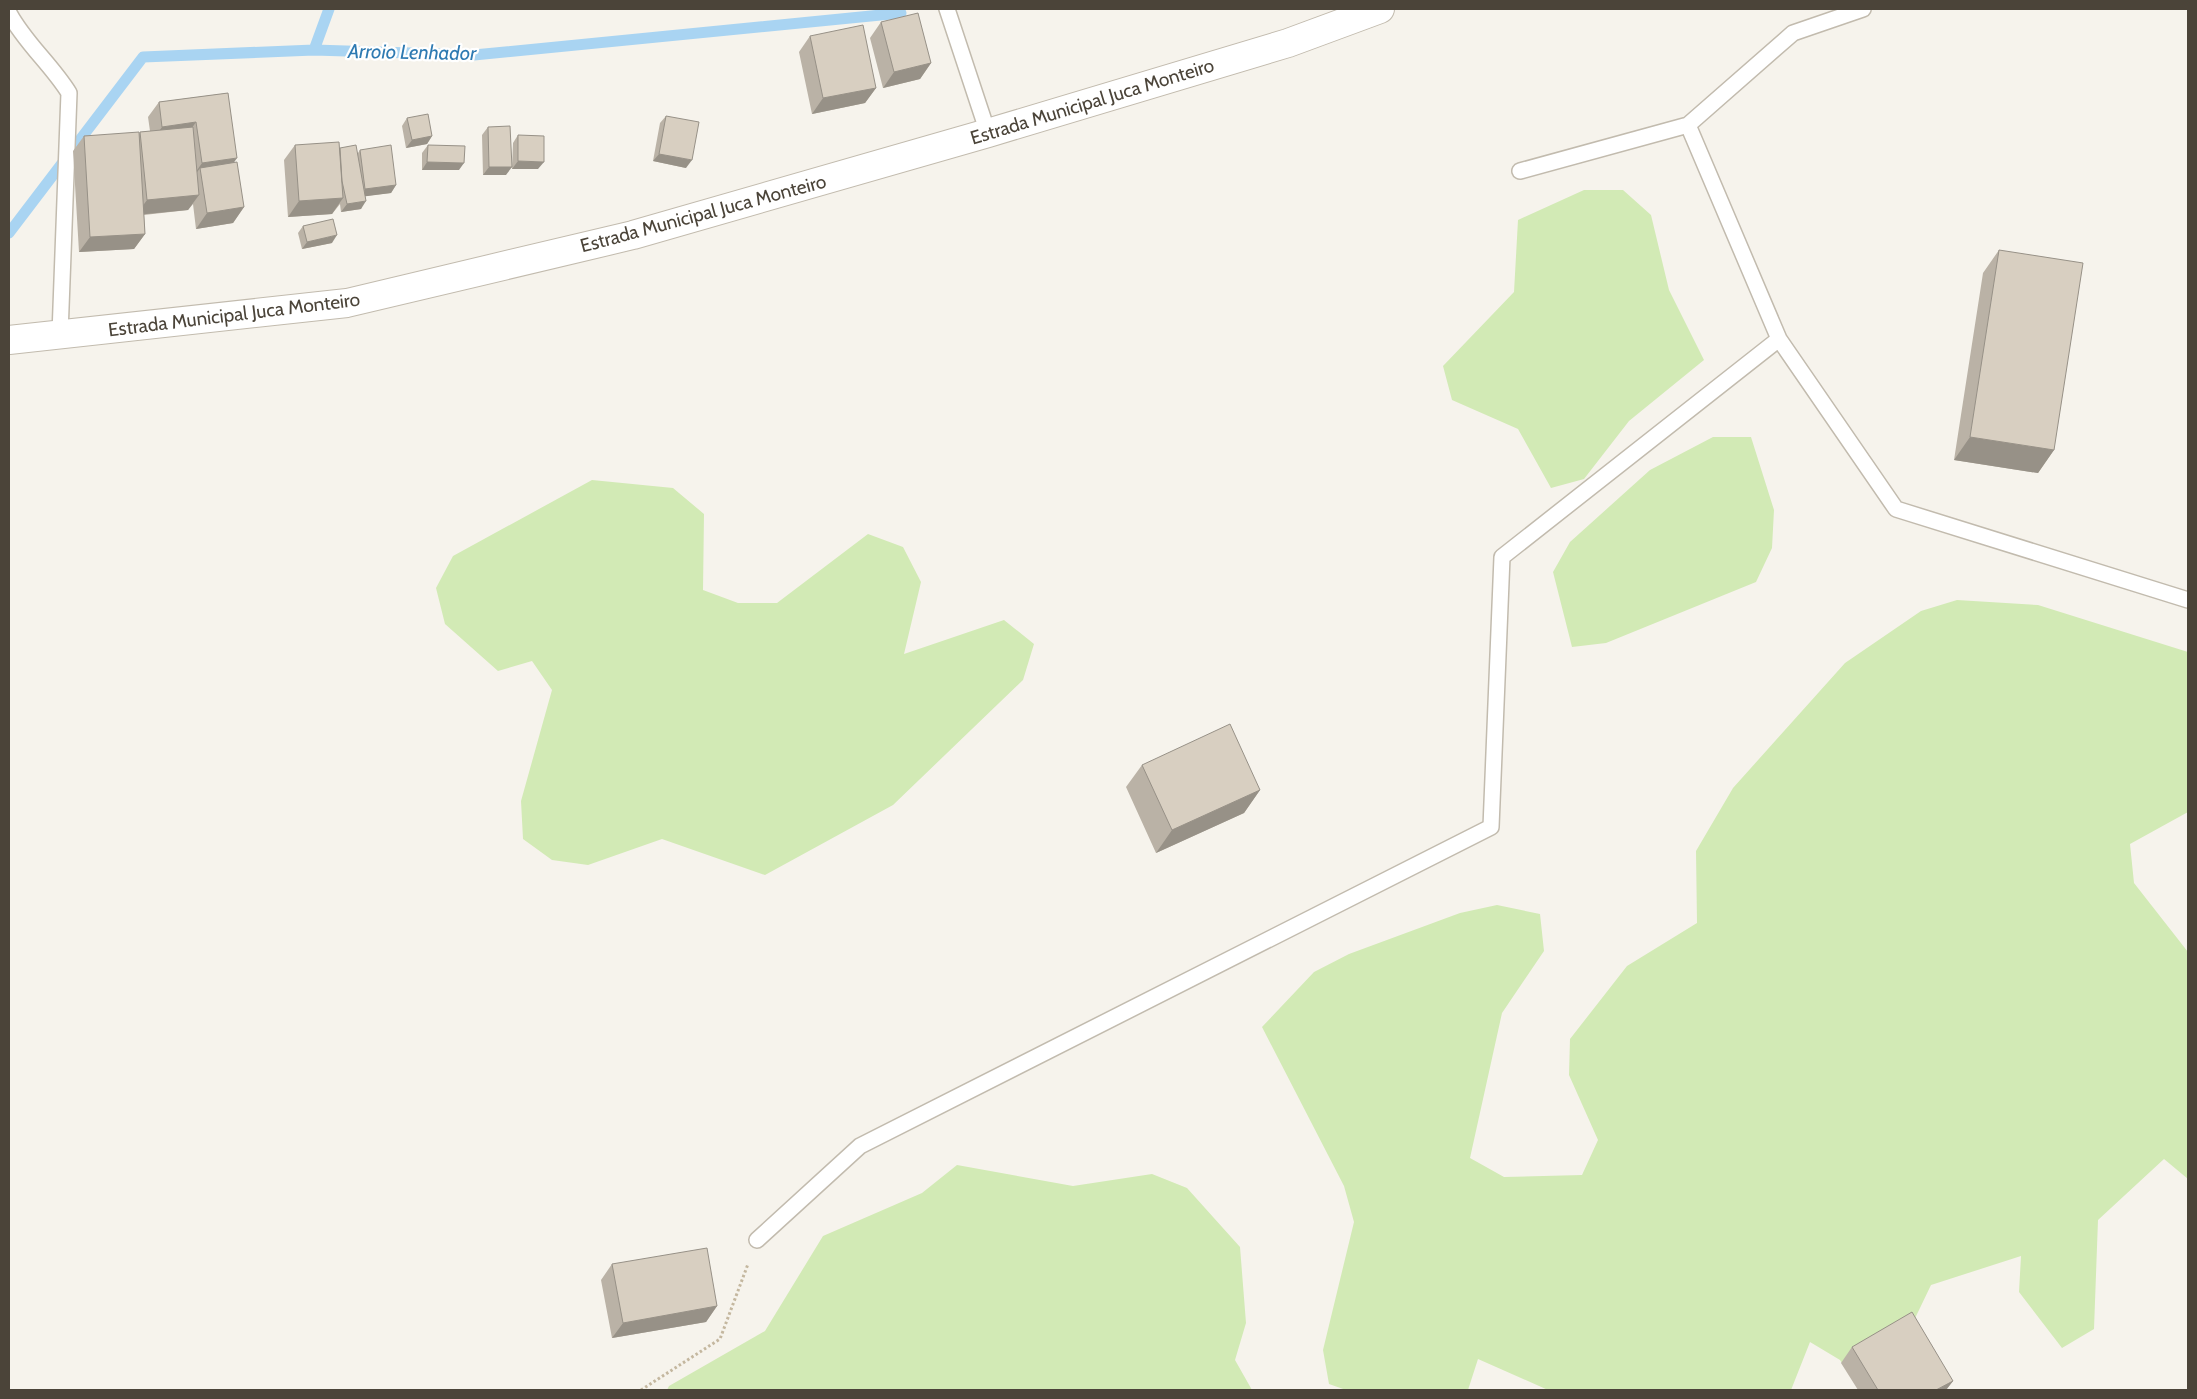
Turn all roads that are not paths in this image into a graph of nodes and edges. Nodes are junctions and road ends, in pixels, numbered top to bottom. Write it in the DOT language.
graph roads {
  1 [pos="947,9"];
  2 [pos="1380,9"];
  3 [pos="1864,9"];
  4 [pos="9,13"];
  5 [pos="1688,125"];
  6 [pos="988,133"];
  7 [pos="1520,171"];
  8 [pos="60,334"];
  9 [pos="1779,339"];
  10 [pos="9,340"];
  11 [pos="2188,600"];
  12 [pos="757,1240"];
  1 -- 6 [label="lane"];
  2 -- 6 [label="street, Estrada Municipal Juca Monteiro"];
  3 -- 5 [label="lane"];
  4 -- 8 [label="lane"];
  5 -- 7 [label="lane"];
  5 -- 9 [label="lane"];
  6 -- 8 [label="street, Estrada Municipal Juca Monteiro"];
  8 -- 10 [label="street, Estrada Municipal Juca Monteiro"];
  9 -- 11 [label="lane"];
  9 -- 12 [label="lane"];
}
